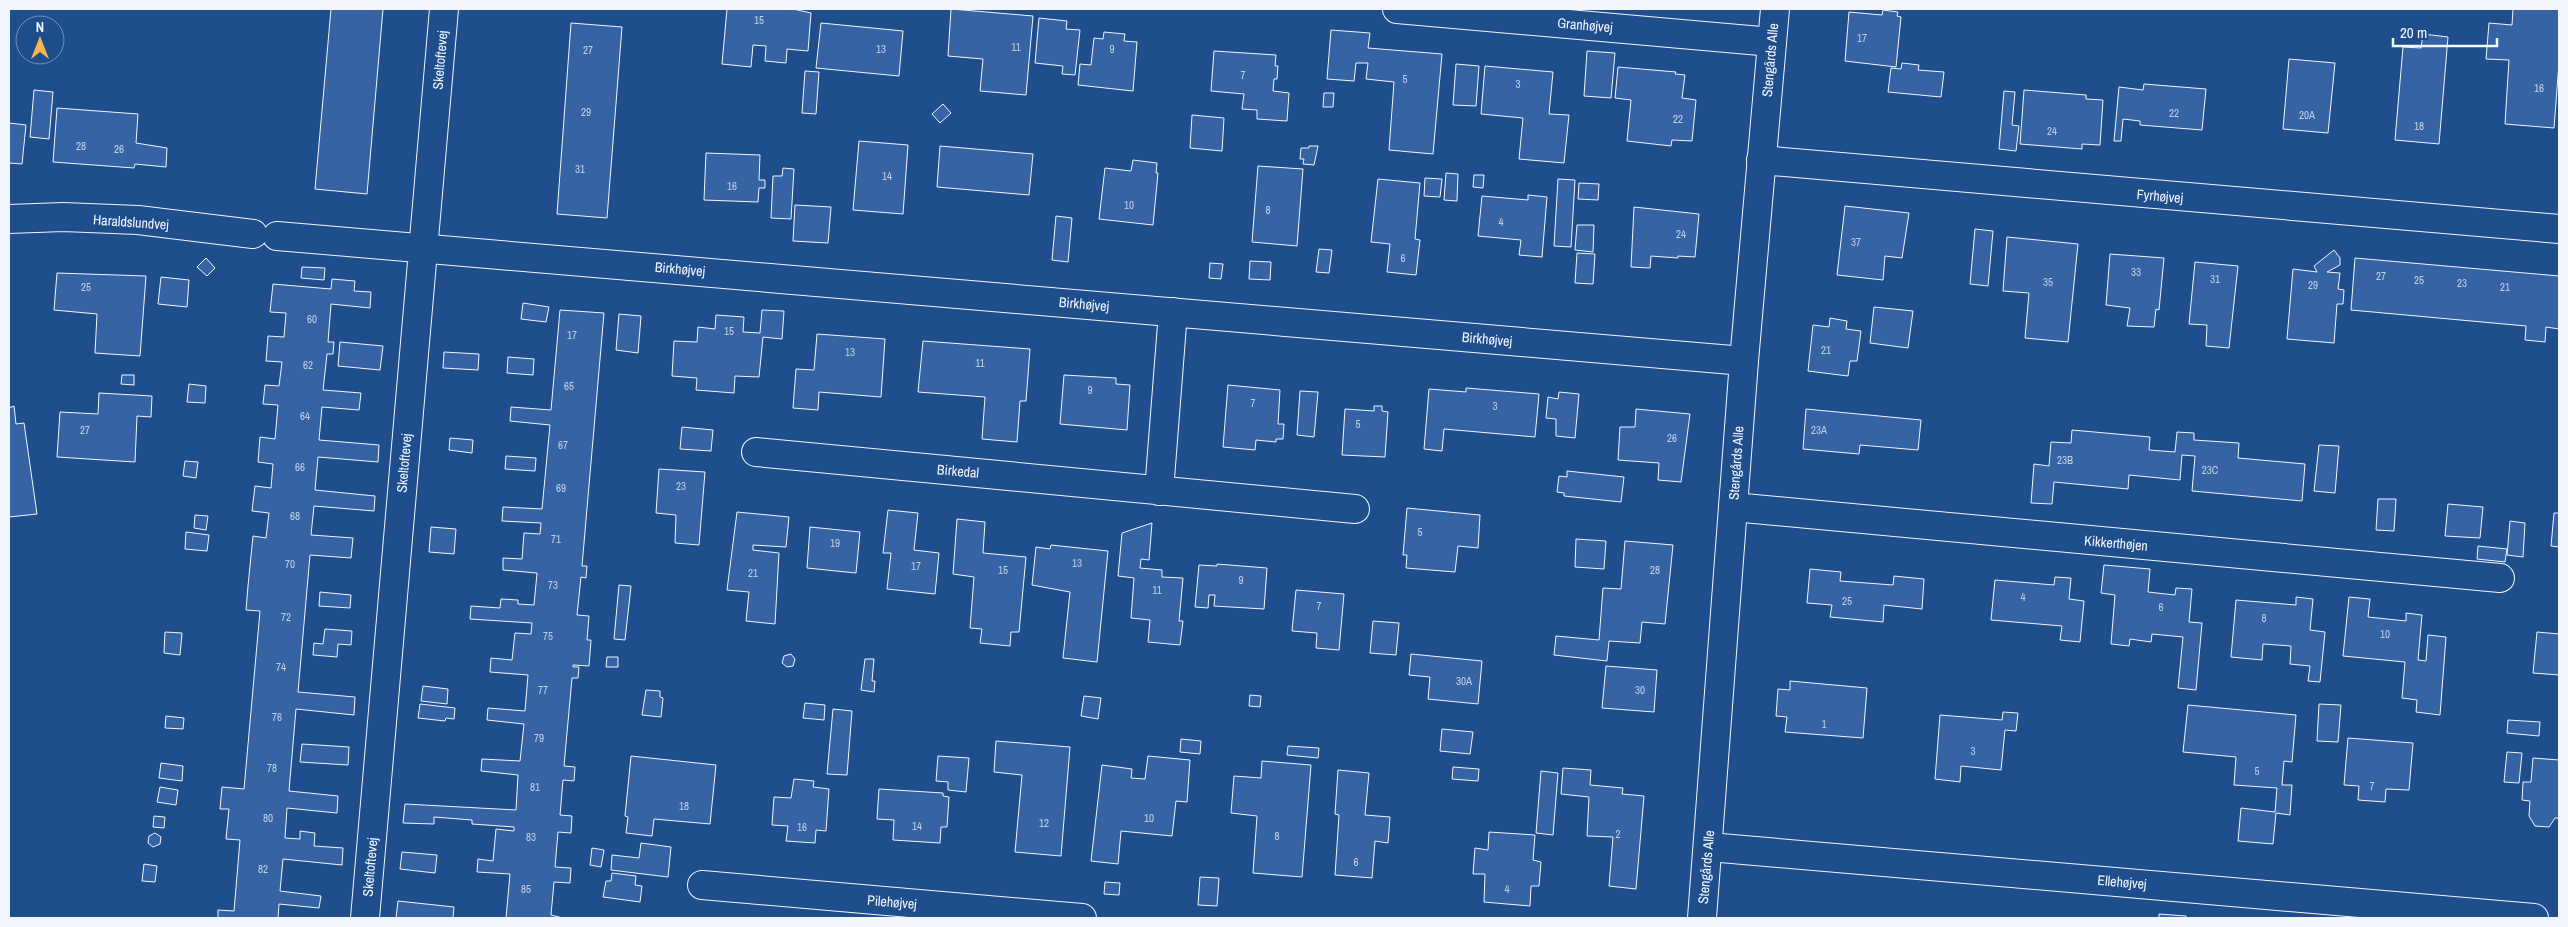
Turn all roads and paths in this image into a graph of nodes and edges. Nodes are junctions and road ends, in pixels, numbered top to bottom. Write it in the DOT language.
graph roads {
  1 [pos="444,9"];
  2 [pos="1397,9"];
  3 [pos="1774,9"];
  4 [pos="1772,42"];
  5 [pos="1761,160"];
  6 [pos="9,219"];
  7 [pos="2559,229"];
  8 [pos="423,247"];
  9 [pos="1173,312"];
  10 [pos="1744,361"];
  11 [pos="756,452"];
  12 [pos="1159,490"];
  13 [pos="1733,507"];
  14 [pos="1355,510"];
  15 [pos="2500,578"];
  16 [pos="1709,847"];
  17 [pos="702,885"];
  18 [pos="365,918"];
  19 [pos="1082,918"];
  20 [pos="1702,918"];
  21 [pos="2534,918"];
  1 -- 8 [label="street, Skeltoftevej"];
  2 -- 4 [label="street, Granhøjvej"];
  3 -- 4 [label="street, Stengårds Alle"];
  4 -- 5 [label="street, Stengårds Alle"];
  5 -- 7 [label="street, Fyrhøjvej"];
  5 -- 10 [label="street, Stengårds Alle"];
  6 -- 8 [label="street, Haraldslundvej"];
  8 -- 9 [label="street, Birkhøjvej"];
  8 -- 18 [label="street, Skeltoftevej"];
  9 -- 10 [label="street, Birkhøjvej"];
  9 -- 12 [label="street"];
  10 -- 13 [label="street, Stengårds Alle"];
  11 -- 12 [label="street, Birkedal"];
  12 -- 14 [label="street, Birkedal"];
  13 -- 15 [label="street, Kikkerthøjen"];
  13 -- 16 [label="street, Stengårds Alle"];
  16 -- 20 [label="street, Stengårds Alle"];
  16 -- 21 [label="street, Ellehøjvej"];
  17 -- 19 [label="street, Pilehøjvej"];
}
